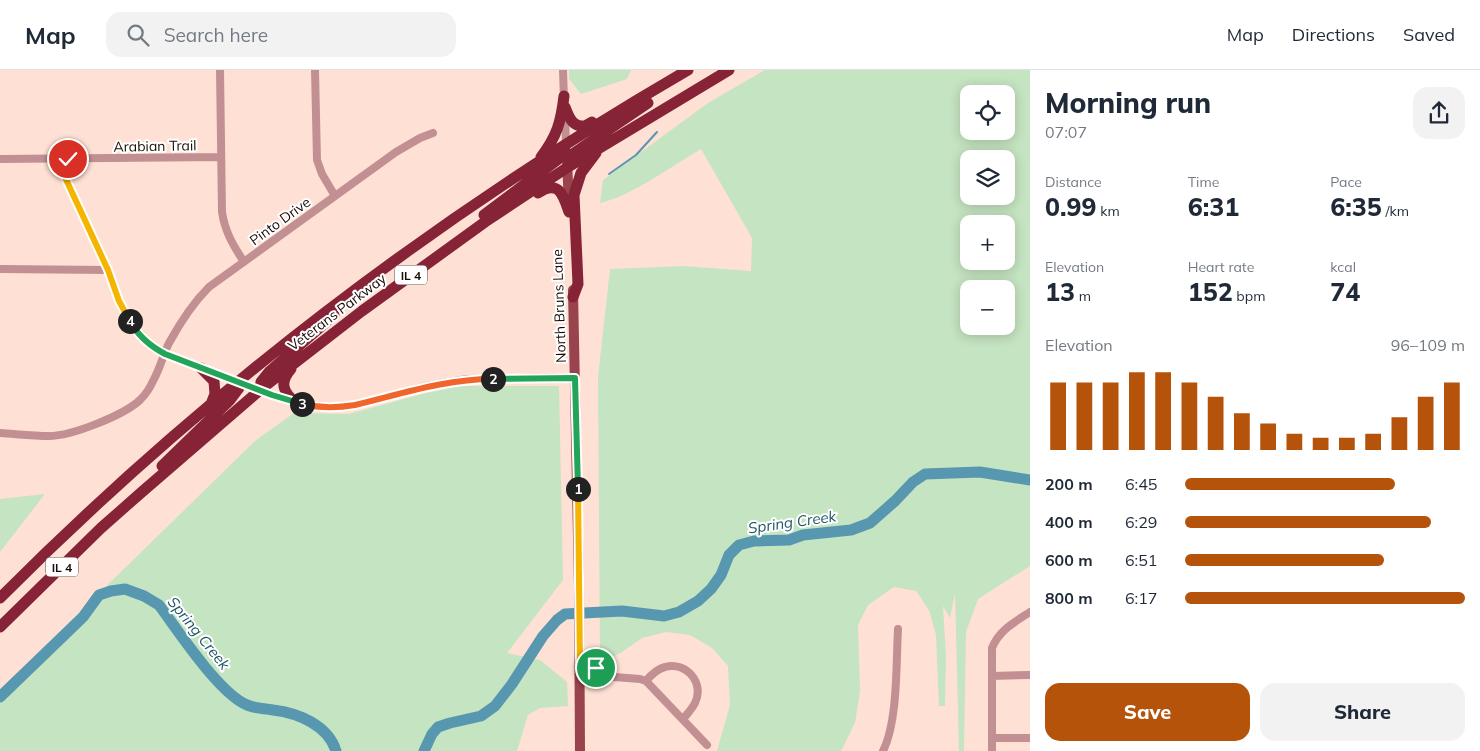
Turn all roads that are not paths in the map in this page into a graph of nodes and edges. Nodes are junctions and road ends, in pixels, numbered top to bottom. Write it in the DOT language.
graph roads {
  1 [pos="220,70"];
  2 [pos="315,70"];
  3 [pos="563,70"];
  4 [pos="688,70"];
  5 [pos="694,70"];
  6 [pos="729,70"];
  7 [pos="672,79"];
  8 [pos="564,102"];
  9 [pos="433,133"];
  10 [pos="566,144"];
  11 [pos="602,146"];
  12 [pos="221,157"];
  13 [pos="0,159"];
  14 [pos="57,160"];
  15 [pos="537,163"];
  16 [pos="568,167"];
  17 [pos="335,196"];
  18 [pos="569,212"];
  19 [pos="454,244"];
  20 [pos="439,254"];
  21 [pos="244,262"];
  22 [pos="392,264"];
  23 [pos="0,269"];
  24 [pos="108,270"];
  25 [pos="573,297"];
  26 [pos="165,354"];
  27 [pos="297,361"];
  28 [pos="201,368"];
  29 [pos="575,378"];
  30 [pos="239,382"];
  31 [pos="260,390"];
  32 [pos="296,403"];
  33 [pos="212,404"];
  34 [pos="0,432"];
  35 [pos="124,508"];
  36 [pos="0,598"];
  37 [pos="1030,612"];
  38 [pos="0,627"];
  39 [pos="898,629"];
  40 [pos="580,668"];
  41 [pos="992,676"];
  42 [pos="1030,676"];
  43 [pos="646,681"];
  44 [pos="682,719"];
  45 [pos="992,738"];
  46 [pos="1030,738"];
  47 [pos="707,746"];
  48 [pos="580,751"];
  49 [pos="883,751"];
  50 [pos="992,751"];
  1 -- 12 [label="street"];
  2 -- 17 [label="street"];
  3 -- 8 [label="street, North Bruns Lane"];
  4 -- 7 [label="highway, Veterans Parkway / IL 4"];
  5 -- 16 [label="highway"];
  6 -- 11 [label="highway, Veterans Parkway / IL 4"];
  7 -- 8 [label="highway"];
  7 -- 10 [label="highway, Veterans Parkway / IL 4"];
  8 -- 10 [label="street, North Bruns Lane"];
  8 -- 15 [label="highway"];
  9 -- 17 [label="street, Pinto Drive"];
  10 -- 15 [label="highway, Veterans Parkway / IL 4"];
  10 -- 16 [label="main road, North Bruns Lane"];
  10 -- 20 [label="highway"];
  11 -- 16 [label="highway, Veterans Parkway / IL 4"];
  11 -- 25 [label="highway"];
  12 -- 14 [label="street, Arabian Trail"];
  12 -- 21 [label="street"];
  13 -- 14 [label="street, Arabian Trail"];
  14 -- 24 [label="street"];
  15 -- 22 [label="highway, Veterans Parkway / IL 4"];
  16 -- 18 [label="main road, North Bruns Lane"];
  16 -- 19 [label="highway, Veterans Parkway / IL 4"];
  17 -- 21 [label="street, Pinto Drive"];
  18 -- 19 [label="highway"];
  18 -- 25 [label="main road, North Bruns Lane"];
  19 -- 20 [label="highway, Veterans Parkway / IL 4"];
  20 -- 27 [label="highway, Veterans Parkway / IL 4"];
  21 -- 26 [label="street, Pinto Drive"];
  22 -- 30 [label="highway, Veterans Parkway / IL 4"];
  22 -- 31 [label="highway"];
  23 -- 24 [label="street"];
  24 -- 26 [label="street"];
  25 -- 29 [label="main road, North Bruns Lane"];
  26 -- 28 [label="street"];
  26 -- 34 [label="street, Pinto Drive"];
  27 -- 31 [label="highway, Veterans Parkway / IL 4"];
  27 -- 32 [label="highway"];
  28 -- 30 [label="street"];
  28 -- 33 [label="highway"];
  29 -- 32 [label="street"];
  29 -- 40 [label="main road, North Bruns Lane"];
  30 -- 31 [label="street"];
  30 -- 33 [label="highway, Veterans Parkway / IL 4"];
  30 -- 35 [label="highway"];
  31 -- 32 [label="street"];
  31 -- 35 [label="highway, Veterans Parkway / IL 4"];
  33 -- 36 [label="highway, Veterans Parkway / IL 4"];
  35 -- 38 [label="highway, Veterans Parkway / IL 4"];
  37 -- 41 [label="street"];
  39 -- 49 [label="street"];
  40 -- 43 [label="street"];
  40 -- 48 [label="main road, North Bruns Lane"];
  41 -- 42 [label="street"];
  41 -- 45 [label="street"];
  43 -- 44 [label="street"];
  43 -- 44 [label="street"];
  44 -- 47 [label="street"];
  45 -- 46 [label="street"];
  45 -- 50 [label="street"];
}
